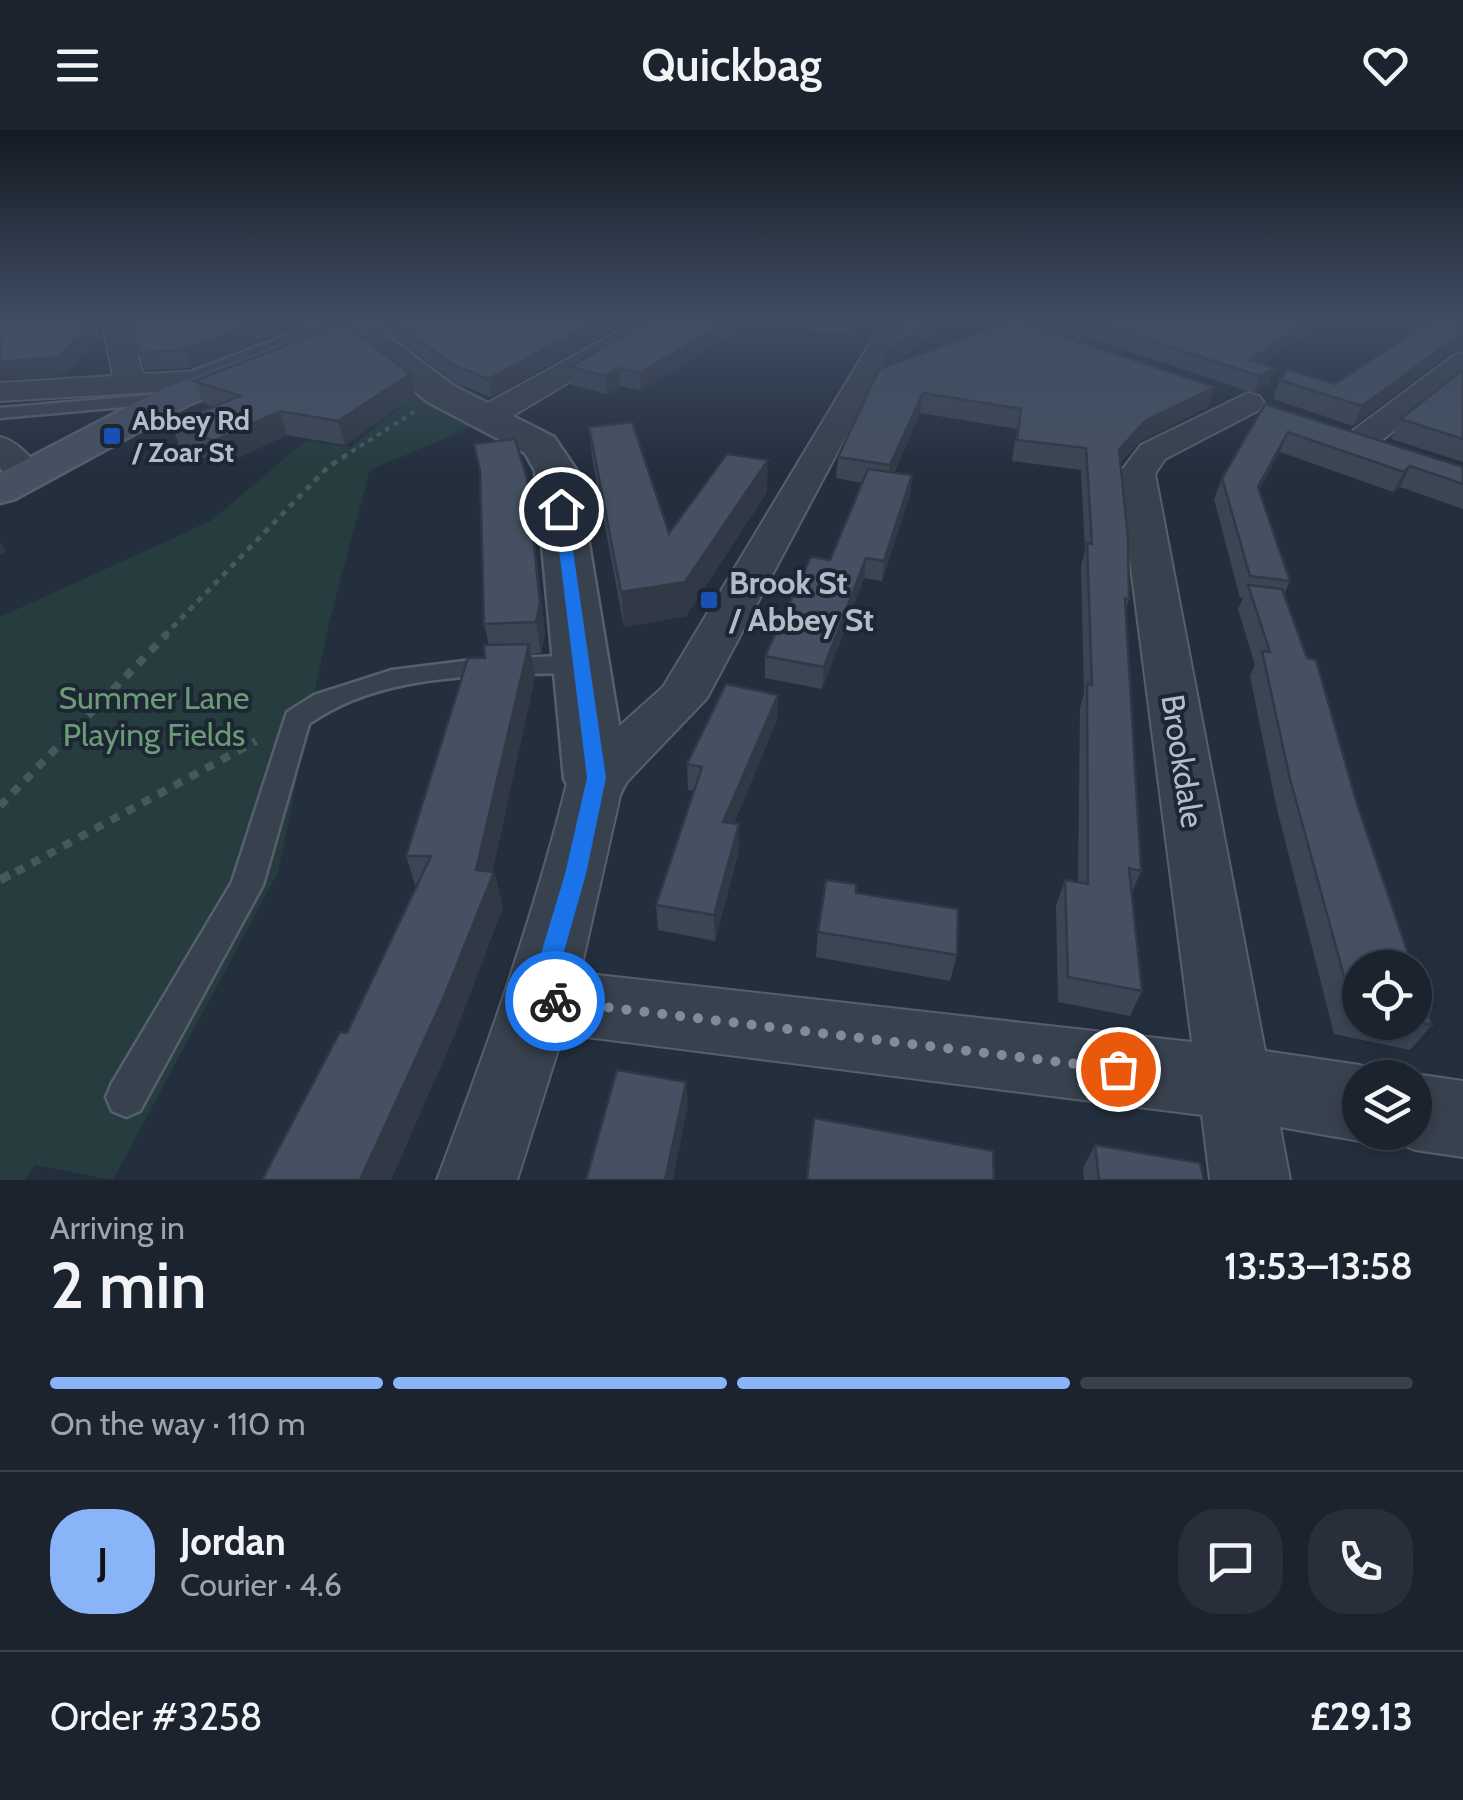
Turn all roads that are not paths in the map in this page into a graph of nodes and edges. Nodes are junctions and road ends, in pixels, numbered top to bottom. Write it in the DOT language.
graph roads {
  1 [pos="124,369"];
  2 [pos="223,369"];
  3 [pos="246,369"];
  4 [pos="410,369"];
  5 [pos="572,369"];
  6 [pos="866,369"];
  7 [pos="1454,369"];
  8 [pos="175,389"];
  9 [pos="0,392"];
  10 [pos="129,400"];
  11 [pos="1249,404"];
  12 [pos="0,413"];
  13 [pos="489,416"];
  14 [pos="0,428"];
  15 [pos="1322,429"];
  16 [pos="1359,442"];
  17 [pos="1392,454"];
  18 [pos="9,471"];
  19 [pos="581,662"];
  20 [pos="596,778"];
  21 [pos="538,1000"];
  22 [pos="1234,1083"];
  23 [pos="126,1097"];
  24 [pos="1342,1100"];
  25 [pos="1432,1114"];
  26 [pos="1463,1119"];
  27 [pos="477,1180"];
  28 [pos="1250,1180"];
  1 -- 10 [label="street"];
  2 -- 8 [label="lane"];
  3 -- 8 [label="main road"];
  4 -- 13 [label="street"];
  5 -- 13 [label="street"];
  6 -- 20 [label="street"];
  7 -- 16 [label="street"];
  8 -- 10 [label="main road"];
  8 -- 12 [label="lane"];
  9 -- 10 [label="street"];
  10 -- 14 [label="lane"];
  10 -- 18 [label="main road"];
  11 -- 22 [label="street, Brookdale"];
  13 -- 19 [label="street"];
  15 -- 16 [label="street"];
  16 -- 17 [label="street"];
  19 -- 20 [label="street"];
  19 -- 23 [label="lane"];
  20 -- 21 [label="street"];
  21 -- 22 [label="street"];
  21 -- 27 [label="street"];
  22 -- 24 [label="street"];
  22 -- 28 [label="street, Brookdale"];
  25 -- 26 [label="street"];
}
